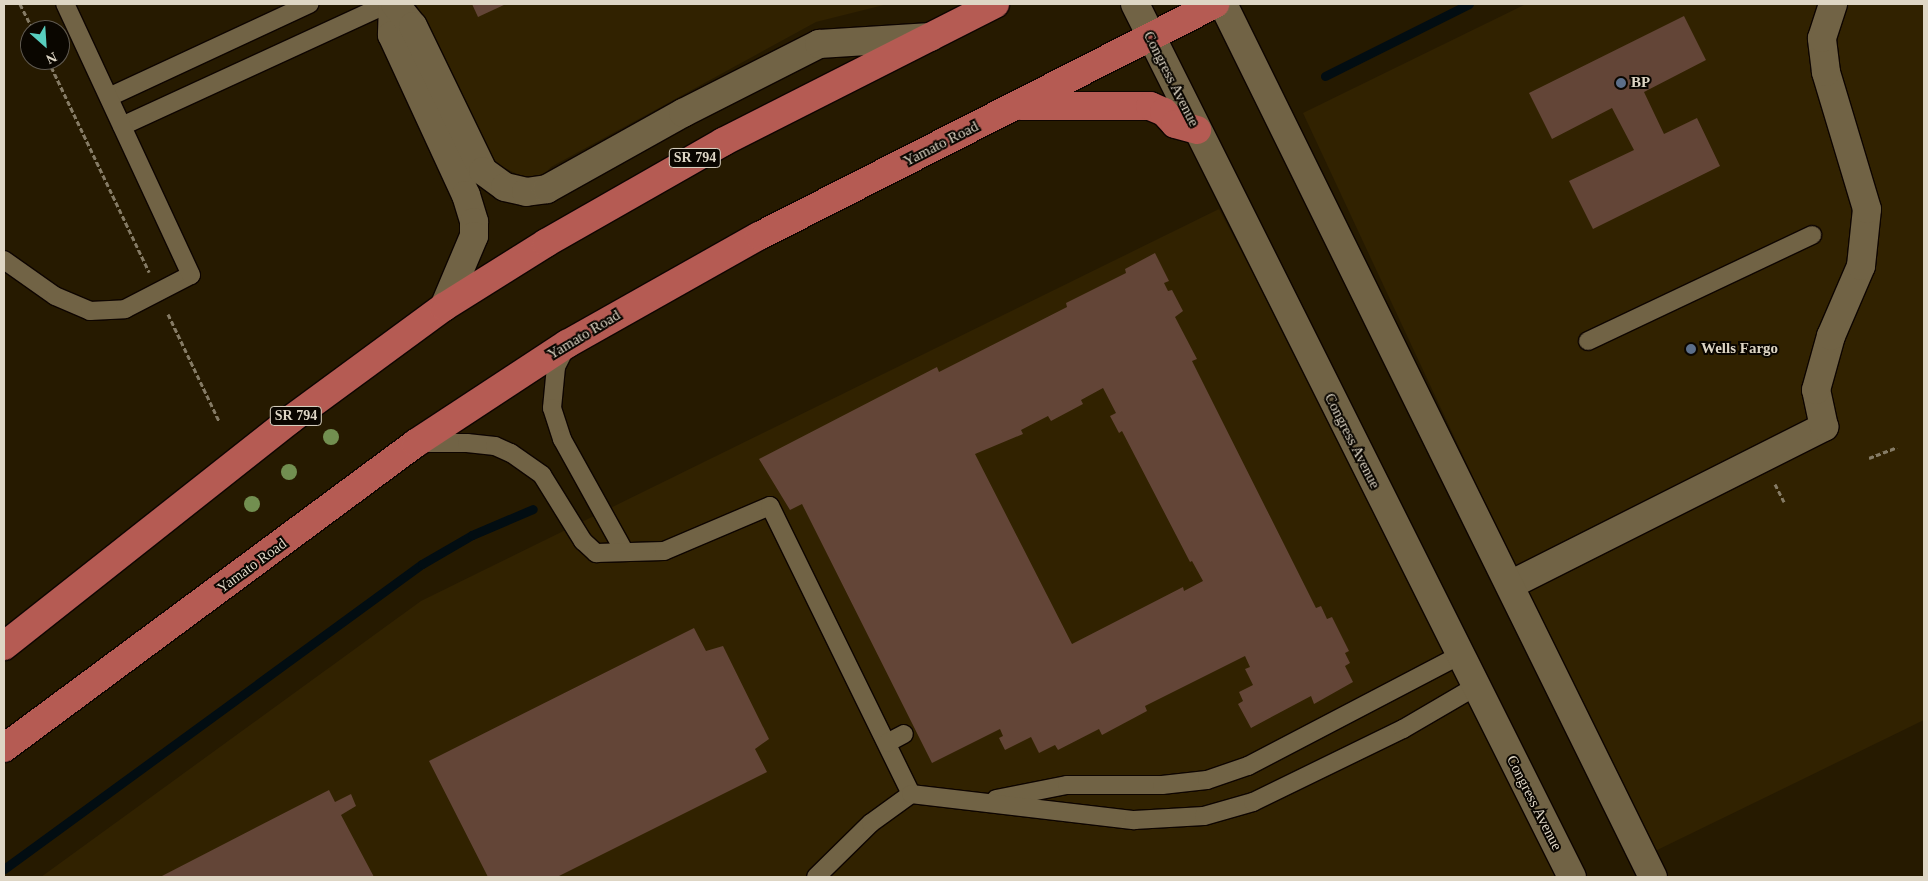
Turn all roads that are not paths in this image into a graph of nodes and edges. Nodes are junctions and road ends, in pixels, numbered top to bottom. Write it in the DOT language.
graph roads {
  1 [pos="65,4"];
  2 [pos="309,4"];
  3 [pos="387,4"];
  4 [pos="394,4"];
  5 [pos="995,4"];
  6 [pos="1135,4"];
  7 [pos="1215,4"];
  8 [pos="1223,4"];
  9 [pos="1834,4"];
  10 [pos="931,37"];
  11 [pos="1150,38"];
  12 [pos="109,97"];
  13 [pos="1017,106"];
  14 [pos="122,126"];
  15 [pos="1197,130"];
  16 [pos="1812,235"];
  17 [pos="4,260"];
  18 [pos="444,307"];
  19 [pos="1588,341"];
  20 [pos="567,344"];
  21 [pos="416,443"];
  22 [pos="624,551"];
  23 [pos="1510,585"];
  24 [pos="4,646"];
  25 [pos="1460,655"];
  26 [pos="1476,687"];
  27 [pos="904,734"];
  28 [pos="887,743"];
  29 [pos="4,748"];
  30 [pos="911,794"];
  31 [pos="980,802"];
  32 [pos="816,877"];
  33 [pos="1572,877"];
  34 [pos="1653,877"];
  1 -- 12 [label="lane"];
  2 -- 12 [label="lane"];
  3 -- 14 [label="lane"];
  4 -- 10 [label="main road"];
  4 -- 18 [label="main road"];
  5 -- 10 [label="main road, SR 794"];
  6 -- 11 [label="main road, Congress Avenue"];
  7 -- 11 [label="main road, Yamato Road"];
  8 -- 23 [label="main road"];
  9 -- 23 [label="main road"];
  10 -- 18 [label="main road, SR 794"];
  11 -- 13 [label="main road, Yamato Road"];
  11 -- 15 [label="main road, Congress Avenue"];
  12 -- 14 [label="lane"];
  13 -- 15 [label="main road"];
  13 -- 20 [label="main road, Yamato Road"];
  14 -- 17 [label="lane"];
  15 -- 25 [label="main road, Congress Avenue"];
  16 -- 19 [label="lane"];
  18 -- 24 [label="main road, SR 794"];
  20 -- 21 [label="main road, Yamato Road"];
  20 -- 22 [label="lane"];
  21 -- 22 [label="lane"];
  21 -- 29 [label="main road, Yamato Road"];
  22 -- 28 [label="lane"];
  23 -- 34 [label="main road"];
  25 -- 26 [label="main road, Congress Avenue"];
  25 -- 31 [label="lane"];
  26 -- 31 [label="lane"];
  26 -- 33 [label="main road, Congress Avenue"];
  27 -- 28 [label="lane"];
  28 -- 30 [label="lane"];
  30 -- 31 [label="lane"];
  30 -- 32 [label="lane"];
}
